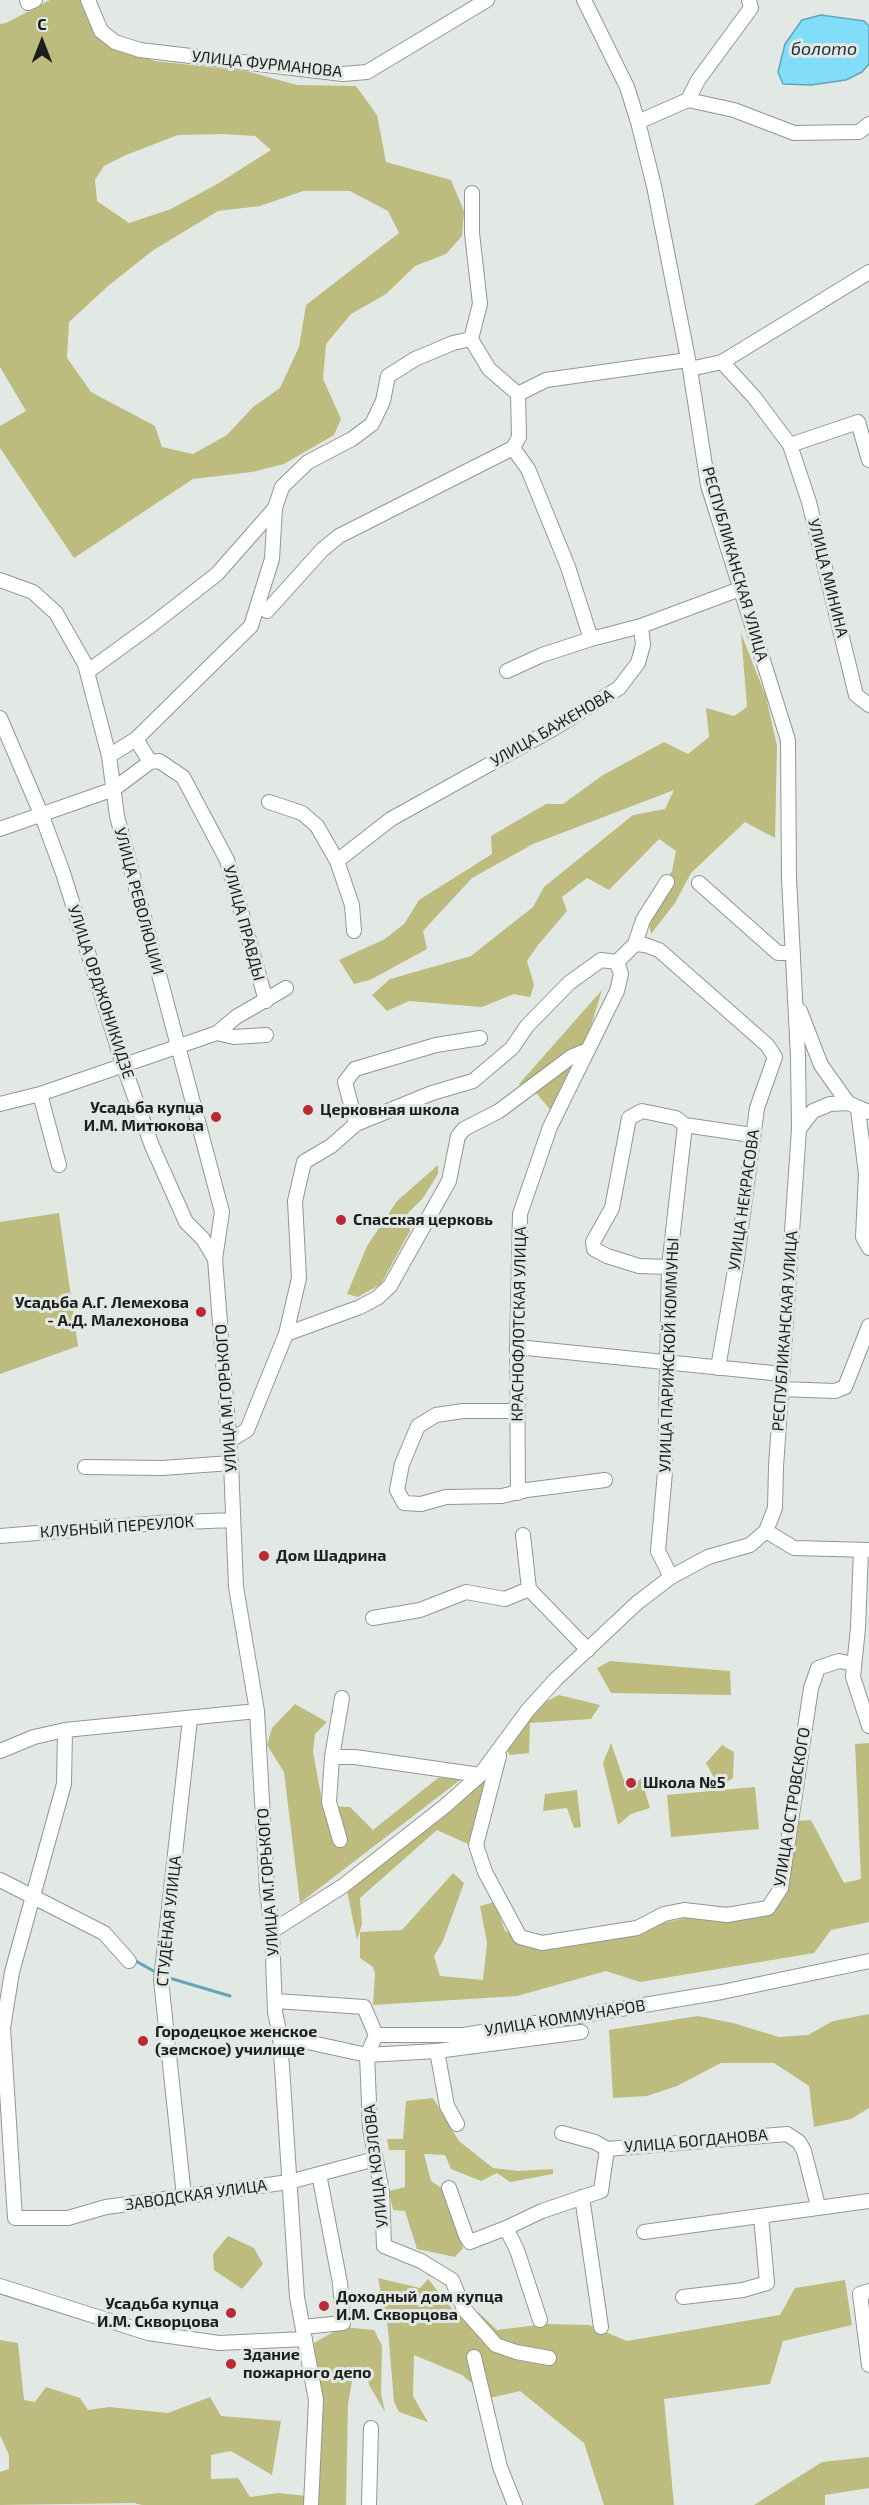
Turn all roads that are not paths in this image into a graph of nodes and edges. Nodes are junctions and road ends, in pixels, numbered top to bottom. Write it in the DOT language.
graph roads {
  1 [pos="27,0"];
  2 [pos="35,0"];
  3 [pos="88,0"];
  4 [pos="487,0"];
  5 [pos="584,0"];
  6 [pos="749,0"];
  7 [pos="688,100"];
  8 [pos="638,122"];
  9 [pos="869,124"];
  10 [pos="472,193"];
  11 [pos="869,272"];
  12 [pos="471,339"];
  13 [pos="722,362"];
  14 [pos="689,364"];
  15 [pos="518,394"];
  16 [pos="864,419"];
  17 [pos="790,445"];
  18 [pos="513,448"];
  19 [pos="869,460"];
  20 [pos="275,508"];
  21 [pos="0,580"];
  22 [pos="740,589"];
  23 [pos="267,611"];
  24 [pos="640,626"];
  25 [pos="591,639"];
  26 [pos="507,671"];
  27 [pos="87,672"];
  28 [pos="869,705"];
  29 [pos="0,718"];
  30 [pos="136,739"];
  31 [pos="109,756"];
  32 [pos="150,762"];
  33 [pos="114,789"];
  34 [pos="269,802"];
  35 [pos="42,816"];
  36 [pos="0,829"];
  37 [pos="337,861"];
  38 [pos="667,882"];
  39 [pos="699,883"];
  40 [pos="354,932"];
  41 [pos="635,944"];
  42 [pos="793,953"];
  43 [pos="617,962"];
  44 [pos="286,988"];
  45 [pos="795,998"];
  46 [pos="266,1001"];
  47 [pos="217,1033"];
  48 [pos="266,1035"];
  49 [pos="480,1038"];
  50 [pos="178,1045"];
  51 [pos="588,1050"];
  52 [pos="775,1057"];
  53 [pos="798,1057"];
  54 [pos="123,1064"];
  55 [pos="40,1094"];
  56 [pos="0,1104"];
  57 [pos="858,1108"];
  58 [pos="357,1124"];
  59 [pos="685,1125"];
  60 [pos="799,1129"];
  61 [pos="752,1135"];
  62 [pos="59,1166"];
  63 [pos="869,1248"];
  64 [pos="215,1259"];
  65 [pos="669,1267"];
  66 [pos="869,1326"];
  67 [pos="286,1334"];
  68 [pos="517,1347"];
  69 [pos="666,1362"];
  70 [pos="718,1368"];
  71 [pos="782,1374"];
  72 [pos="781,1389"];
  73 [pos="518,1412"];
  74 [pos="229,1441"];
  75 [pos="231,1463"];
  76 [pos="85,1467"];
  77 [pos="605,1480"];
  78 [pos="518,1492"];
  79 [pos="233,1520"];
  80 [pos="766,1532"];
  81 [pos="523,1535"];
  82 [pos="0,1536"];
  83 [pos="865,1550"];
  84 [pos="671,1577"];
  85 [pos="529,1589"];
  86 [pos="373,1618"];
  87 [pos="588,1650"];
  88 [pos="854,1664"];
  89 [pos="342,1698"];
  90 [pos="257,1711"];
  91 [pos="190,1719"];
  92 [pos="868,1723"];
  93 [pos="65,1730"];
  94 [pos="0,1751"];
  95 [pos="500,1751"];
  96 [pos="332,1757"];
  97 [pos="480,1776"];
  98 [pos="340,1840"];
  99 [pos="0,1880"];
  100 [pos="33,1896"];
  101 [pos="272,1931"];
  102 [pos="129,1961"];
  103 [pos="869,1961"];
  104 [pos="276,2001"];
  105 [pos="581,2032"];
  106 [pos="376,2035"];
  107 [pos="280,2036"];
  108 [pos="437,2051"];
  109 [pos="367,2055"];
  110 [pos="457,2124"];
  111 [pos="562,2133"];
  112 [pos="607,2149"];
  113 [pos="375,2159"];
  114 [pos="319,2174"];
  115 [pos="289,2182"];
  116 [pos="449,2188"];
  117 [pos="184,2196"];
  118 [pos="582,2197"];
  119 [pos="869,2201"];
  120 [pos="818,2206"];
  121 [pos="761,2216"];
  122 [pos="506,2228"];
  123 [pos="644,2232"];
  124 [pos="0,2286"];
  125 [pos="865,2292"];
  126 [pos="683,2298"];
  127 [pos="540,2320"];
  128 [pos="601,2327"];
  129 [pos="304,2333"];
  130 [pos="474,2357"];
  131 [pos="549,2358"];
  132 [pos="869,2364"];
  133 [pos="371,2428"];
  134 [pos="311,2505"];
  135 [pos="369,2505"];
  136 [pos="515,2505"];
  1 -- 2 [label="street"];
  3 -- 4 [label="street, УЛИЦА ФУРМАНОВА"];
  5 -- 8 [label="street, РЕСПУБЛИКАНСКАЯ УЛИЦА"];
  6 -- 7 [label="street"];
  7 -- 8 [label="street"];
  7 -- 9 [label="street"];
  8 -- 14 [label="street, РЕСПУБЛИКАНСКАЯ УЛИЦА"];
  10 -- 12 [label="street"];
  11 -- 13 [label="street"];
  12 -- 15 [label="street"];
  12 -- 20 [label="street"];
  13 -- 14 [label="street"];
  13 -- 17 [label="street, УЛИЦА МИНИНА"];
  14 -- 15 [label="street"];
  14 -- 22 [label="street, РЕСПУБЛИКАНСКАЯ УЛИЦА"];
  15 -- 18 [label="street"];
  16 -- 17 [label="street"];
  16 -- 19 [label="street"];
  17 -- 28 [label="street, УЛИЦА МИНИНА"];
  18 -- 23 [label="street"];
  18 -- 25 [label="street"];
  20 -- 27 [label="street"];
  20 -- 30 [label="street"];
  21 -- 27 [label="street, УЛИЦА РЕВОЛЮЦИИ"];
  22 -- 24 [label="street"];
  22 -- 42 [label="street, РЕСПУБЛИКАНСКАЯ УЛИЦА"];
  24 -- 25 [label="street"];
  24 -- 37 [label="street, УЛИЦА БАЖЕНОВА"];
  25 -- 26 [label="street"];
  27 -- 31 [label="street, УЛИЦА РЕВОЛЮЦИИ"];
  29 -- 35 [label="street, УЛИЦА ОРДЖОНИКИДЗЕ"];
  30 -- 31 [label="street"];
  30 -- 32 [label="street"];
  31 -- 33 [label="street, УЛИЦА РЕВОЛЮЦИИ"];
  32 -- 33 [label="street"];
  32 -- 46 [label="street, УЛИЦА ПРАВДЫ"];
  33 -- 35 [label="street"];
  33 -- 50 [label="street, УЛИЦА РЕВОЛЮЦИИ"];
  34 -- 37 [label="street"];
  35 -- 36 [label="street"];
  35 -- 54 [label="street, УЛИЦА ОРДЖОНИКИДЗЕ"];
  37 -- 40 [label="street"];
  38 -- 41 [label="street"];
  39 -- 42 [label="street"];
  41 -- 43 [label="street"];
  41 -- 52 [label="street"];
  42 -- 45 [label="street, РЕСПУБЛИКАНСКАЯ УЛИЦА"];
  43 -- 51 [label="street, КРАСНОФЛОТСКАЯ УЛИЦА"];
  43 -- 58 [label="street"];
  44 -- 46 [label="street"];
  45 -- 53 [label="street, РЕСПУБЛИКАНСКАЯ УЛИЦА"];
  45 -- 57 [label="street"];
  46 -- 47 [label="street"];
  47 -- 48 [label="street"];
  47 -- 50 [label="street"];
  49 -- 58 [label="street"];
  50 -- 54 [label="street"];
  50 -- 64 [label="street, УЛИЦА РЕВОЛЮЦИИ"];
  51 -- 67 [label="street"];
  51 -- 68 [label="street, КРАСНОФЛОТСКАЯ УЛИЦА"];
  52 -- 53 [label="street"];
  52 -- 61 [label="street, УЛИЦА НЕКРАСОВА"];
  53 -- 60 [label="street, РЕСПУБЛИКАНСКАЯ УЛИЦА"];
  54 -- 55 [label="street"];
  54 -- 64 [label="street, УЛИЦА ОРДЖОНИКИДЗЕ"];
  55 -- 56 [label="street"];
  55 -- 62 [label="street"];
  57 -- 60 [label="street"];
  57 -- 63 [label="street"];
  58 -- 67 [label="street"];
  59 -- 61 [label="street"];
  59 -- 65 [label="street, УЛИЦА ПАРИЖСКОЙ КОММУНЫ"];
  59 -- 65 [label="street"];
  60 -- 71 [label="street, РЕСПУБЛИКАНСКАЯ УЛИЦА"];
  61 -- 70 [label="street, УЛИЦА НЕКРАСОВА"];
  64 -- 74 [label="street, УЛИЦА М.ГОРЬКОГО"];
  65 -- 69 [label="street, УЛИЦА ПАРИЖСКОЙ КОММУНЫ"];
  66 -- 72 [label="street"];
  67 -- 74 [label="street"];
  68 -- 69 [label="street"];
  68 -- 73 [label="street, КРАСНОФЛОТСКАЯ УЛИЦА"];
  69 -- 70 [label="street"];
  69 -- 84 [label="street, УЛИЦА ПАРИЖСКОЙ КОММУНЫ"];
  70 -- 71 [label="street"];
  71 -- 72 [label="street, РЕСПУБЛИКАНСКАЯ УЛИЦА"];
  72 -- 80 [label="street, РЕСПУБЛИКАНСКАЯ УЛИЦА"];
  73 -- 78 [label="street, КРАСНОФЛОТСКАЯ УЛИЦА"];
  73 -- 78 [label="street"];
  74 -- 75 [label="street, УЛИЦА М.ГОРЬКОГО"];
  75 -- 76 [label="street"];
  75 -- 79 [label="street, УЛИЦА М.ГОРЬКОГО"];
  77 -- 78 [label="street"];
  79 -- 82 [label="street, КЛУБНЫЙ ПЕРЕУЛОК"];
  79 -- 90 [label="street, УЛИЦА М.ГОРЬКОГО"];
  80 -- 83 [label="street"];
  80 -- 84 [label="street"];
  81 -- 85 [label="street"];
  83 -- 88 [label="street"];
  84 -- 87 [label="street"];
  85 -- 86 [label="street"];
  85 -- 87 [label="street"];
  87 -- 95 [label="street"];
  88 -- 92 [label="street"];
  88 -- 95 [label="street, УЛИЦА ОСТРОВСКОГО"];
  89 -- 96 [label="street"];
  90 -- 91 [label="street"];
  90 -- 101 [label="street, УЛИЦА М.ГОРЬКОГО"];
  91 -- 93 [label="street"];
  91 -- 117 [label="street, СТУДЁНАЯ УЛИЦА"];
  93 -- 94 [label="street"];
  93 -- 100 [label="street"];
  95 -- 97 [label="street"];
  96 -- 97 [label="street"];
  96 -- 98 [label="street"];
  97 -- 101 [label="street"];
  99 -- 100 [label="street"];
  100 -- 102 [label="street"];
  100 -- 117 [label="street, ЗАВОДСКАЯ УЛИЦА"];
  101 -- 104 [label="street, УЛИЦА М.ГОРЬКОГО"];
  103 -- 106 [label="street, УЛИЦА КОММУНАРОВ"];
  104 -- 106 [label="street"];
  104 -- 107 [label="street, УЛИЦА М.ГОРЬКОГО"];
  105 -- 108 [label="street, УЛИЦА КОММУНАРОВ"];
  106 -- 109 [label="street"];
  107 -- 109 [label="street, УЛИЦА КОММУНАРОВ"];
  107 -- 115 [label="street, УЛИЦА М.ГОРЬКОГО"];
  108 -- 109 [label="street, УЛИЦА КОММУНАРОВ"];
  108 -- 110 [label="street"];
  109 -- 113 [label="street, УЛИЦА КОЗЛОВА"];
  111 -- 112 [label="street, УЛИЦА БОГДАНОВА"];
  112 -- 118 [label="street"];
  112 -- 120 [label="street, УЛИЦА БОГДАНОВА"];
  113 -- 114 [label="street, ЗАВОДСКАЯ УЛИЦА"];
  113 -- 131 [label="street, УЛИЦА КОЗЛОВА"];
  114 -- 115 [label="street, ЗАВОДСКАЯ УЛИЦА"];
  114 -- 129 [label="street"];
  115 -- 117 [label="street, ЗАВОДСКАЯ УЛИЦА"];
  115 -- 129 [label="street, УЛИЦА М.ГОРЬКОГО"];
  116 -- 122 [label="street"];
  118 -- 122 [label="street"];
  118 -- 128 [label="street"];
  119 -- 120 [label="street"];
  120 -- 121 [label="street"];
  121 -- 123 [label="street"];
  121 -- 126 [label="street"];
  122 -- 127 [label="street"];
  124 -- 129 [label="street"];
  125 -- 132 [label="street"];
  129 -- 134 [label="street, УЛИЦА М.ГОРЬКОГО"];
  130 -- 136 [label="street"];
  133 -- 135 [label="street"];
}
